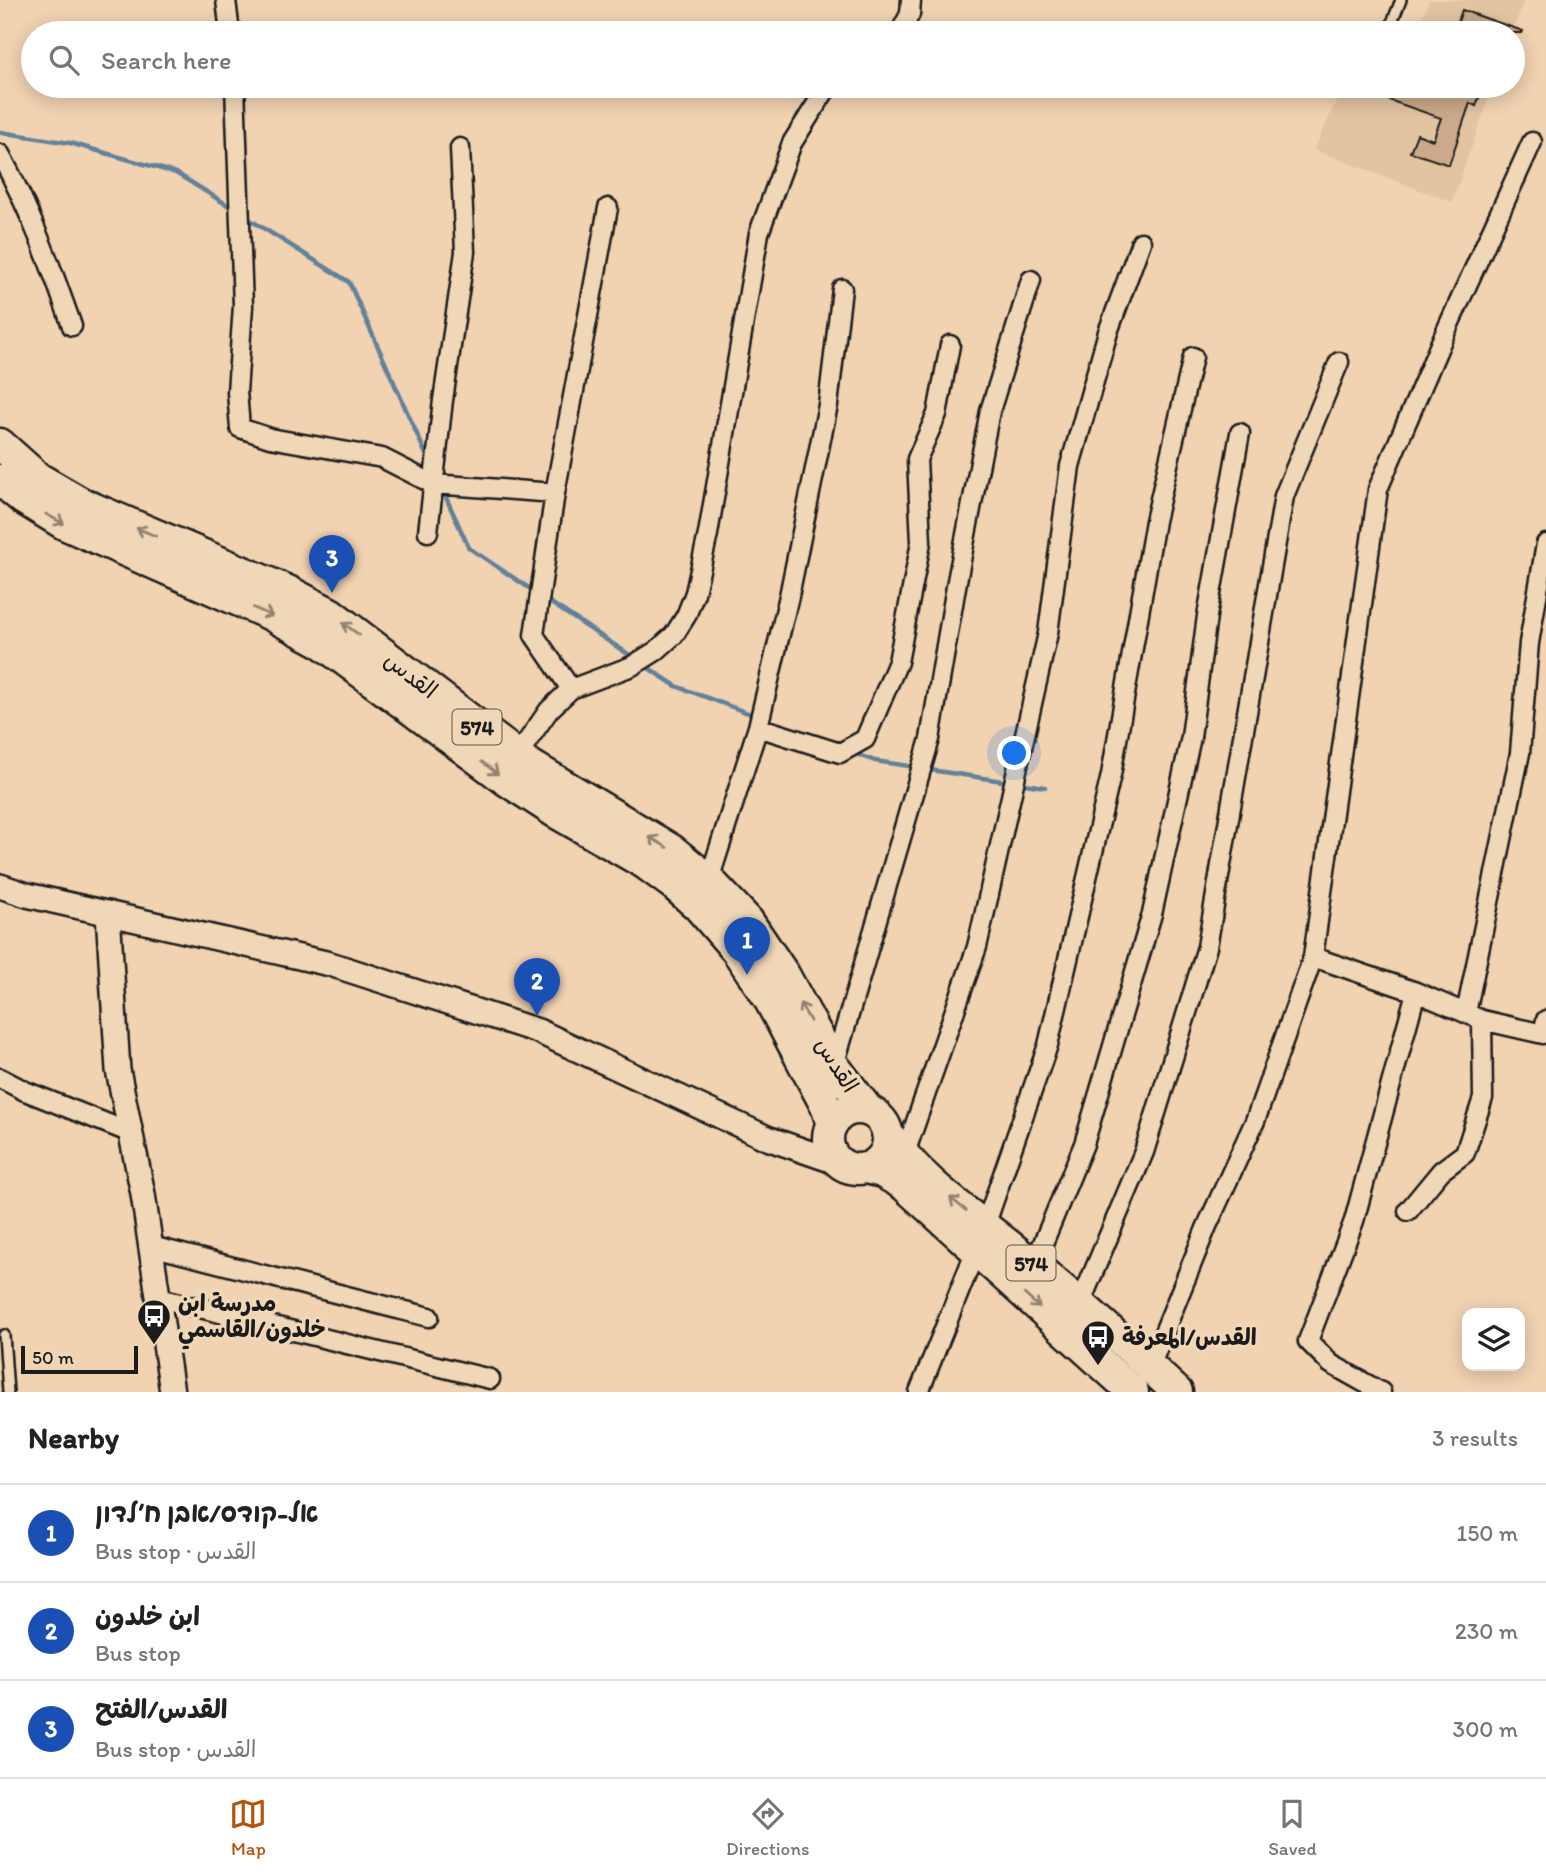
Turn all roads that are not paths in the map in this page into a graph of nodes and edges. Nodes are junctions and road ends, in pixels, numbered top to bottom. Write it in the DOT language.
graph roads {
  1 [pos="226,0"];
  2 [pos="911,0"];
  3 [pos="1401,0"];
  4 [pos="229,21"];
  5 [pos="906,21"];
  6 [pos="1393,21"];
  7 [pos="235,98"];
  8 [pos="820,98"];
  9 [pos="1532,142"];
  10 [pos="460,148"];
  11 [pos="0,154"];
  12 [pos="608,208"];
  13 [pos="1141,242"];
  14 [pos="1031,280"];
  15 [pos="842,289"];
  16 [pos="72,326"];
  17 [pos="950,345"];
  18 [pos="1193,356"];
  19 [pos="1339,362"];
  20 [pos="1240,433"];
  21 [pos="0,444"];
  22 [pos="0,480"];
  23 [pos="433,484"];
  24 [pos="555,493"];
  25 [pos="428,531"];
  26 [pos="1546,544"];
  27 [pos="571,689"];
  28 [pos="758,727"];
  29 [pos="517,756"];
  30 [pos="709,880"];
  31 [pos="0,886"];
  32 [pos="108,913"];
  33 [pos="1313,957"];
  34 [pos="1416,992"];
  35 [pos="1474,1016"];
  36 [pos="1546,1020"];
  37 [pos="834,1066"];
  38 [pos="0,1078"];
  39 [pos="868,1110"];
  40 [pos="831,1126"];
  41 [pos="131,1133"];
  42 [pos="781,1143"];
  43 [pos="896,1144"];
  44 [pos="853,1165"];
  45 [pos="1408,1211"];
  46 [pos="980,1238"];
  47 [pos="151,1246"];
  48 [pos="1034,1265"];
  49 [pos="159,1298"];
  50 [pos="1080,1304"];
  51 [pos="429,1317"];
  52 [pos="4,1335"];
  53 [pos="1150,1367"];
  54 [pos="490,1379"];
  55 [pos="8,1392"];
  56 [pos="172,1392"];
  57 [pos="919,1392"];
  58 [pos="1133,1392"];
  59 [pos="1177,1392"];
  60 [pos="1381,1392"];
  1 -- 4 [label="street"];
  2 -- 5 [label="street"];
  3 -- 6 [label="lane"];
  7 -- 23 [label="street"];
  8 -- 27 [label="street"];
  9 -- 33 [label="street"];
  10 -- 23 [label="street"];
  11 -- 16 [label="street"];
  12 -- 24 [label="street"];
  13 -- 43 [label="street"];
  14 -- 37 [label="street"];
  15 -- 28 [label="street"];
  17 -- 28 [label="street"];
  18 -- 46 [label="street"];
  19 -- 50 [label="street"];
  20 -- 48 [label="street"];
  29 -- 21 [label="main road, القدس / 574, one-way"];
  22 -- 40 [label="main road, القدس / 574, one-way"];
  23 -- 24 [label="street"];
  23 -- 25 [label="street"];
  24 -- 27 [label="street"];
  26 -- 35 [label="street"];
  27 -- 29 [label="street"];
  28 -- 30 [label="street"];
  30 -- 29 [label="main road, القدس / 574, one-way"];
  37 -- 30 [label="main road, القدس / 574, one-way"];
  31 -- 32 [label="street"];
  32 -- 41 [label="street"];
  32 -- 42 [label="street"];
  33 -- 34 [label="street"];
  33 -- 53 [label="street"];
  34 -- 35 [label="street"];
  34 -- 60 [label="street"];
  35 -- 36 [label="street"];
  35 -- 45 [label="street"];
  37 -- 39 [label="main road, القدس / 574"];
  38 -- 41 [label="street"];
  39 -- 40 [label="main road"];
  39 -- 43 [label="main road, 574"];
  40 -- 42 [label="street"];
  40 -- 44 [label="main road, 574"];
  41 -- 47 [label="street"];
  42 -- 44 [label="street"];
  43 -- 44 [label="main road"];
  46 -- 43 [label="main road, 574, one-way"];
  44 -- 46 [label="main road, 574"];
  46 -- 48 [label="main road, 574"];
  46 -- 57 [label="street"];
  46 -- 58 [label="main road, 574, one-way"];
  47 -- 49 [label="street"];
  47 -- 51 [label="street"];
  48 -- 50 [label="main road, 574"];
  49 -- 54 [label="street"];
  49 -- 56 [label="street"];
  50 -- 53 [label="main road, 574"];
  52 -- 55 [label="lane"];
  53 -- 59 [label="main road, 574"];
}
